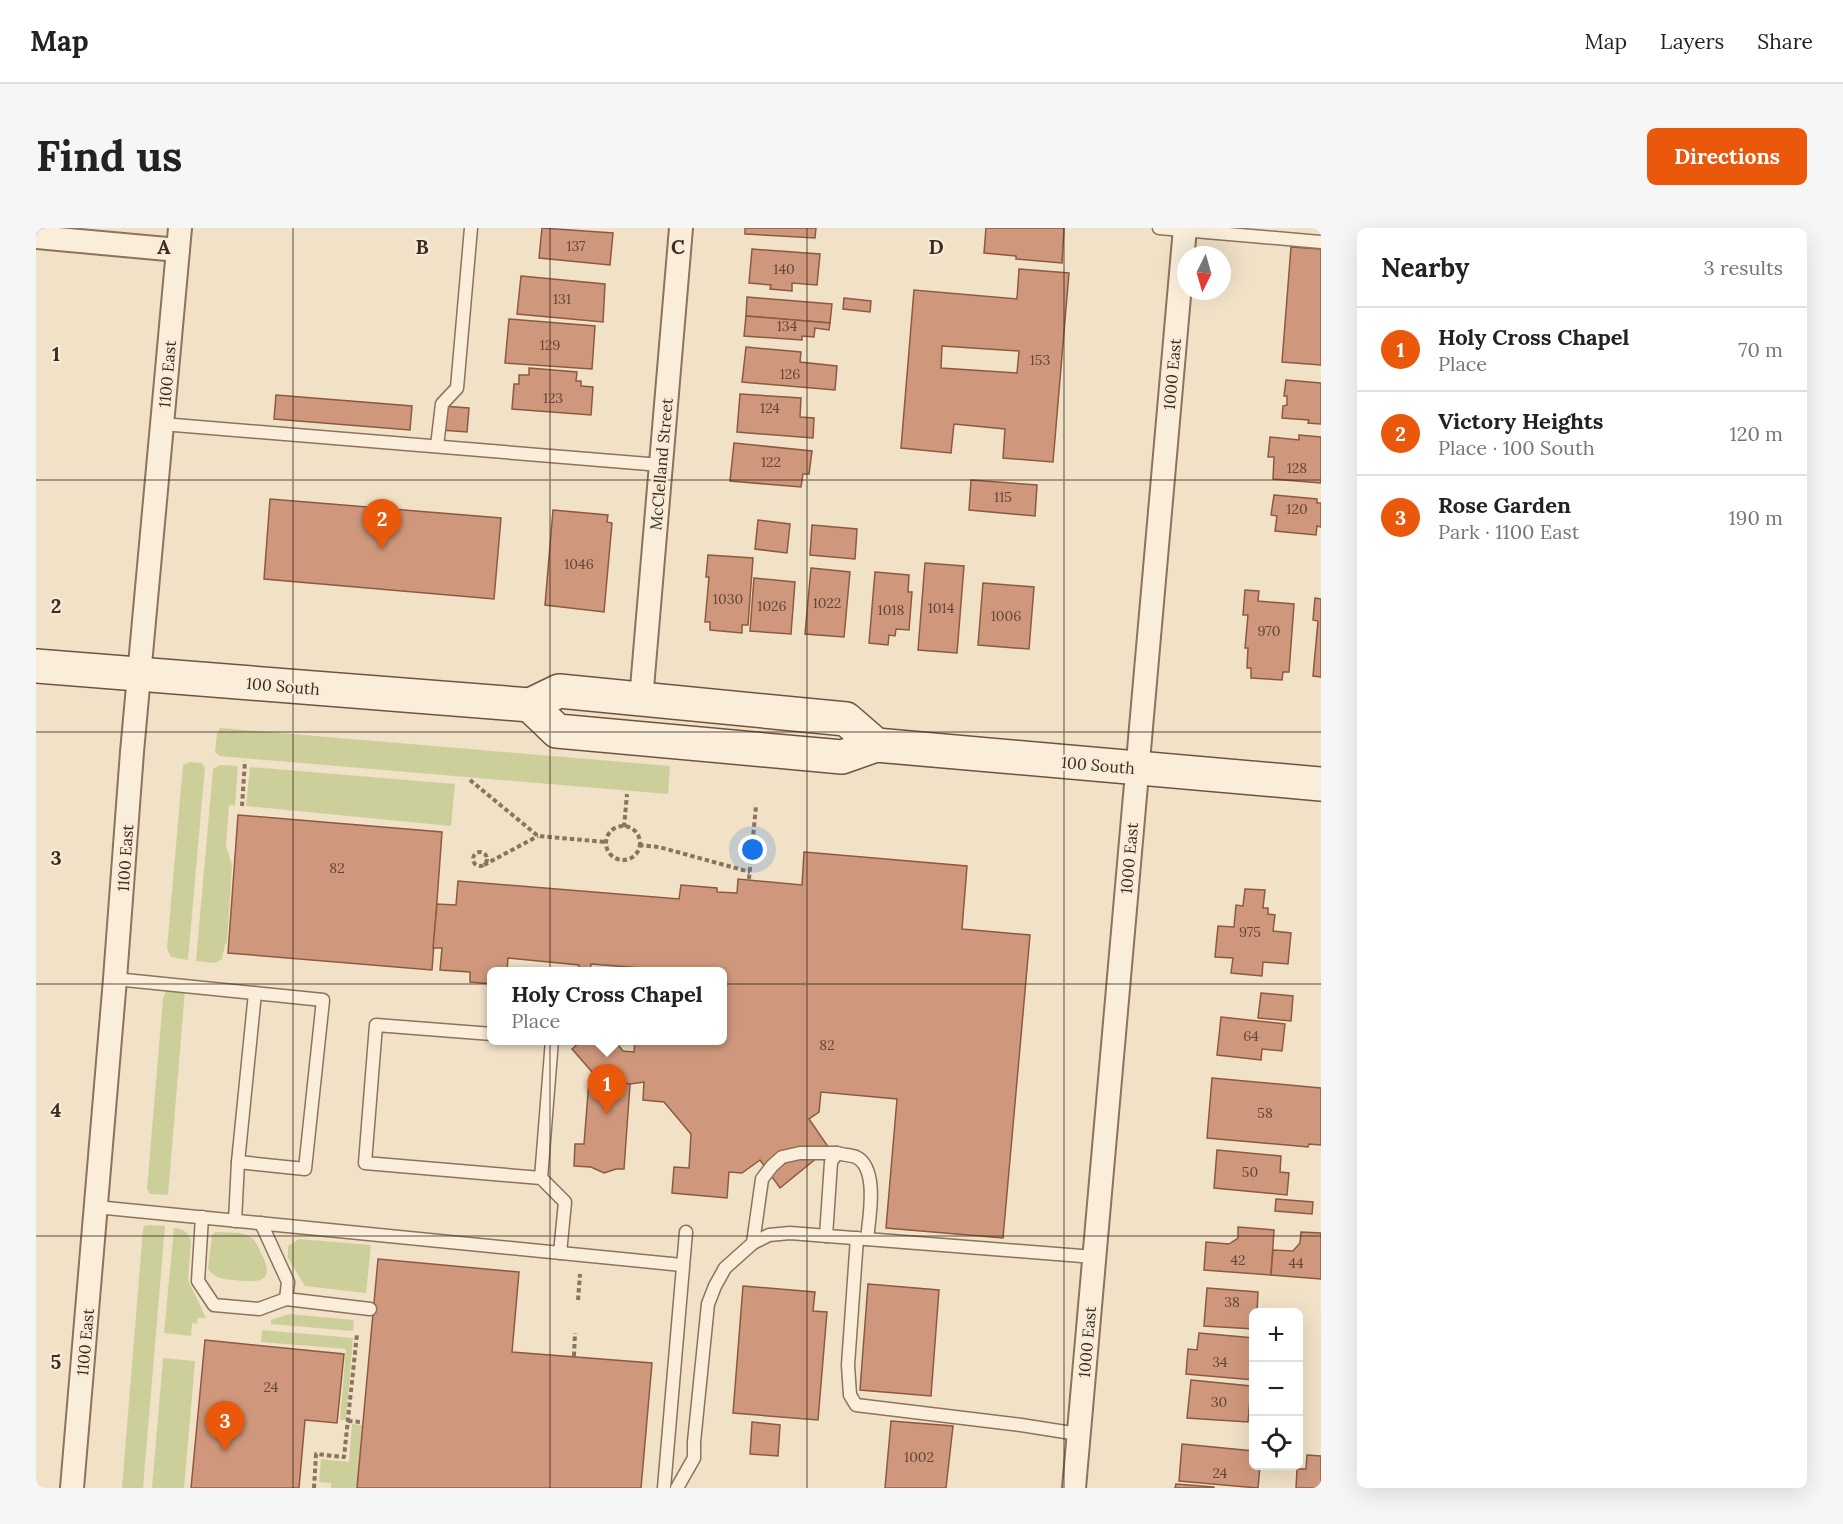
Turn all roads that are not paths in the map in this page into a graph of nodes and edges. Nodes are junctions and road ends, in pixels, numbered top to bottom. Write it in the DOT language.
graph roads {
  1 [pos="471,228"];
  2 [pos="681,228"];
  3 [pos="1159,228"];
  4 [pos="1185,229"];
  5 [pos="36,237"];
  6 [pos="179,239"];
  7 [pos="1321,242"];
  8 [pos="162,424"];
  9 [pos="437,446"];
  10 [pos="661,465"];
  11 [pos="36,666"];
  12 [pos="139,675"];
  13 [pos="641,700"];
  14 [pos="530,705"];
  15 [pos="876,744"];
  16 [pos="1137,768"];
  17 [pos="1321,784"];
  18 [pos="116,979"];
  19 [pos="255,993"];
  20 [pos="487,1034"];
  21 [pos="552,1045"];
  22 [pos="837,1153"];
  23 [pos="238,1162"];
  24 [pos="541,1178"];
  25 [pos="96,1207"];
  26 [pos="202,1217"];
  27 [pos="235,1221"];
  28 [pos="261,1223"];
  29 [pos="686,1232"];
  30 [pos="826,1236"];
  31 [pos="862,1239"];
  32 [pos="753,1243"];
  33 [pos="560,1253"];
  34 [pos="1094,1257"];
  35 [pos="682,1265"];
  36 [pos="286,1299"];
  37 [pos="370,1309"];
  38 [pos="1078,1434"];
  39 [pos="72,1488"];
  40 [pos="664,1488"];
  41 [pos="677,1488"];
  42 [pos="1074,1488"];
  1 -- 9 [label="lane"];
  2 -- 10 [label="street, McClelland Street"];
  3 -- 4 [label="lane"];
  4 -- 7 [label="lane"];
  4 -- 16 [label="street, 1000 East"];
  5 -- 6 [label="street"];
  6 -- 8 [label="street, 1100 East"];
  8 -- 9 [label="lane"];
  8 -- 12 [label="street, 1100 East"];
  9 -- 10 [label="lane"];
  10 -- 13 [label="street, McClelland Street"];
  11 -- 12 [label="main road, 100 South"];
  12 -- 14 [label="main road, 100 South"];
  12 -- 18 [label="street, 1100 East"];
  13 -- 14 [label="main road"];
  13 -- 15 [label="main road"];
  14 -- 15 [label="main road, 100 South"];
  15 -- 16 [label="main road, 100 South"];
  16 -- 17 [label="main road, 100 South"];
  16 -- 34 [label="street, 1000 East"];
  18 -- 19 [label="lane"];
  18 -- 25 [label="street, 1100 East"];
  19 -- 23 [label="lane"];
  19 -- 23 [label="lane"];
  20 -- 24 [label="lane"];
  21 -- 24 [label="lane"];
  22 -- 30 [label="lane"];
  22 -- 31 [label="lane"];
  22 -- 32 [label="lane"];
  23 -- 27 [label="lane"];
  24 -- 33 [label="lane"];
  25 -- 26 [label="lane"];
  25 -- 39 [label="street, 1100 East"];
  26 -- 27 [label="lane"];
  26 -- 36 [label="lane"];
  27 -- 28 [label="lane"];
  28 -- 33 [label="lane"];
  28 -- 36 [label="lane"];
  29 -- 35 [label="lane"];
  30 -- 31 [label="lane"];
  30 -- 32 [label="lane"];
  31 -- 34 [label="lane"];
  31 -- 38 [label="lane"];
  32 -- 41 [label="lane"];
  33 -- 35 [label="lane"];
  34 -- 38 [label="street, 1000 East"];
  35 -- 40 [label="lane"];
  36 -- 37 [label="lane"];
  38 -- 42 [label="street, 1000 East"];
}
